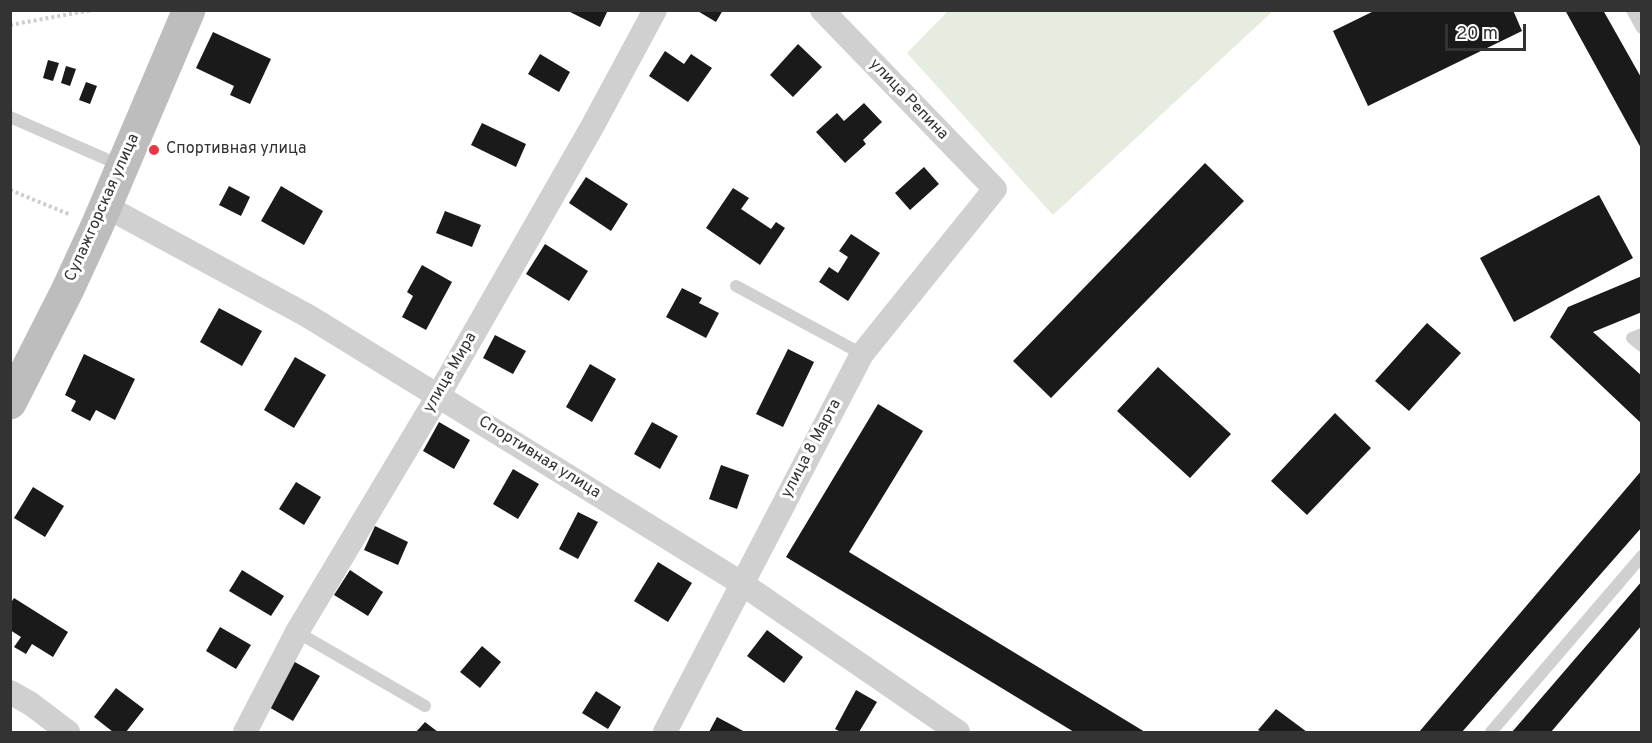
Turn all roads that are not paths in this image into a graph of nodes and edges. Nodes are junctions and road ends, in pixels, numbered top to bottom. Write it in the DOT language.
graph roads {
  1 [pos="189,10"];
  2 [pos="655,10"];
  3 [pos="822,10"];
  4 [pos="1632,10"];
  5 [pos="1641,28"];
  6 [pos="10,117"];
  7 [pos="123,167"];
  8 [pos="995,189"];
  9 [pos="101,216"];
  10 [pos="736,286"];
  11 [pos="1641,334"];
  12 [pos="1641,346"];
  13 [pos="862,354"];
  14 [pos="438,396"];
  15 [pos="10,403"];
  16 [pos="1641,556"];
  17 [pos="741,583"];
  18 [pos="297,632"];
  19 [pos="10,692"];
  20 [pos="425,706"];
  21 [pos="68,732"];
  22 [pos="245,732"];
  23 [pos="665,732"];
  24 [pos="958,732"];
  25 [pos="1491,732"];
  1 -- 7 [label="main road, Сулажгорская улица"];
  2 -- 14 [label="street, улица Мира"];
  3 -- 8 [label="street, улица Репина"];
  4 -- 5 [label="lane"];
  6 -- 7 [label="lane"];
  7 -- 9 [label="main road, Сулажгорская улица"];
  8 -- 13 [label="street, улица 8 Марта"];
  9 -- 14 [label="street, Спортивная улица"];
  9 -- 15 [label="main road, Сулажгорская улица"];
  10 -- 13 [label="lane"];
  11 -- 12 [label="lane"];
  13 -- 17 [label="street, улица 8 Марта"];
  14 -- 17 [label="street, Спортивная улица"];
  14 -- 18 [label="street, улица Мира"];
  16 -- 25 [label="lane"];
  17 -- 23 [label="street, улица 8 Марта"];
  17 -- 24 [label="street, Спортивная улица"];
  18 -- 20 [label="lane"];
  18 -- 22 [label="street, улица Мира"];
  19 -- 21 [label="street"];
}
